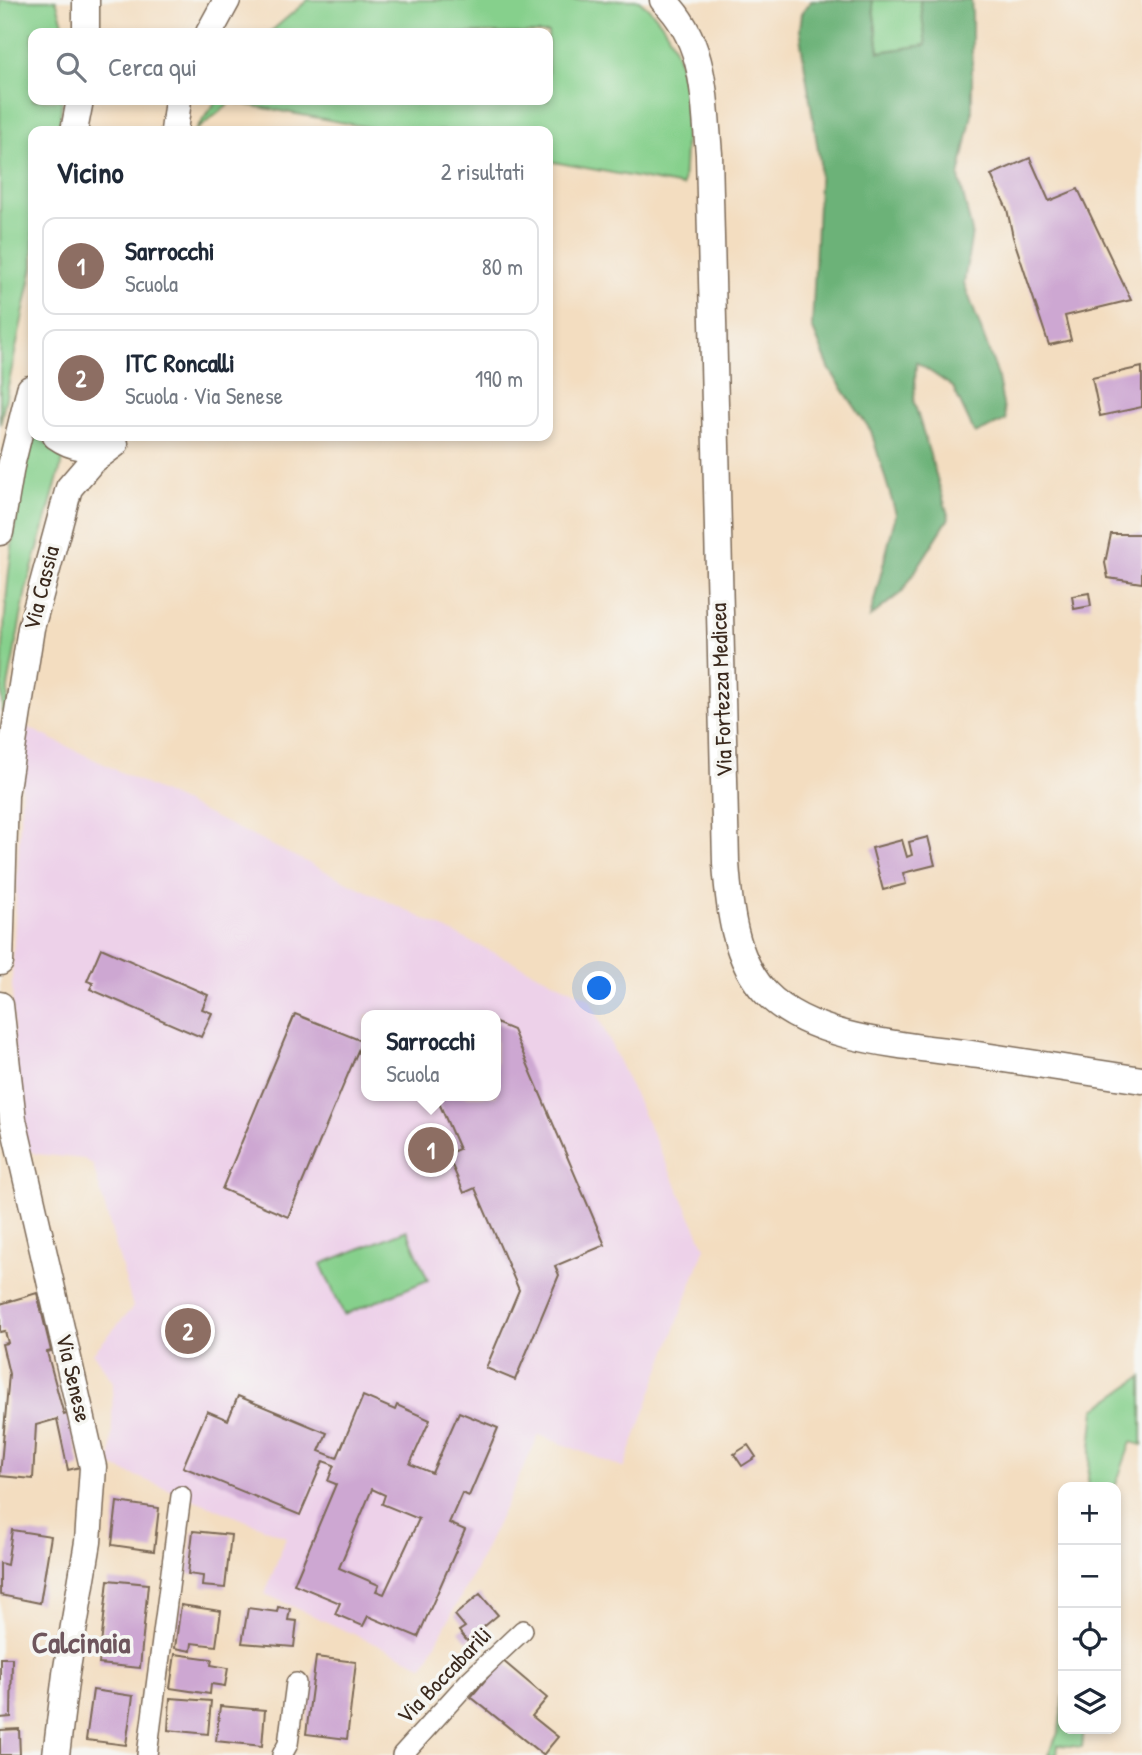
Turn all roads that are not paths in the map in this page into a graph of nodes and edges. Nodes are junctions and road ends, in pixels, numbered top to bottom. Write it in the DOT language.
graph roads {
  1 [pos="86,0"];
  2 [pos="243,0"];
  3 [pos="663,0"];
  4 [pos="215,13"];
  5 [pos="86,28"];
  6 [pos="198,28"];
  7 [pos="79,105"];
  8 [pos="177,105"];
  9 [pos="75,126"];
  10 [pos="175,126"];
  11 [pos="28,402"];
  12 [pos="66,441"];
  13 [pos="120,441"];
  14 [pos="122,441"];
  15 [pos="0,532"];
  16 [pos="0,767"];
  17 [pos="5,794"];
  18 [pos="0,962"];
  19 [pos="0,1005"];
  20 [pos="1142,1080"];
  21 [pos="0,1163"];
  22 [pos="30,1193"];
  23 [pos="181,1496"];
  24 [pos="523,1630"];
  25 [pos="296,1683"];
  26 [pos="56,1755"];
  27 [pos="147,1755"];
  28 [pos="282,1755"];
  29 [pos="402,1755"];
  1 -- 5 [label="main road"];
  2 -- 4 [label="main road"];
  3 -- 20 [label="main road, Via Fortezza Medicea"];
  4 -- 6 [label="main road"];
  7 -- 9 [label="main road"];
  8 -- 10 [label="main road"];
  11 -- 15 [label="main road"];
  12 -- 13 [label="main road, Via Cassia"];
  14 -- 17 [label="main road, Via Cassia"];
  16 -- 17 [label="main road, Via Cassia"];
  17 -- 18 [label="main road, Via Cassia"];
  19 -- 22 [label="main road, Via Senese"];
  21 -- 22 [label="main road"];
  22 -- 26 [label="main road, Via Senese"];
  23 -- 27 [label="street"];
  24 -- 29 [label="street, Via Boccabarili"];
  25 -- 28 [label="street"];
}
